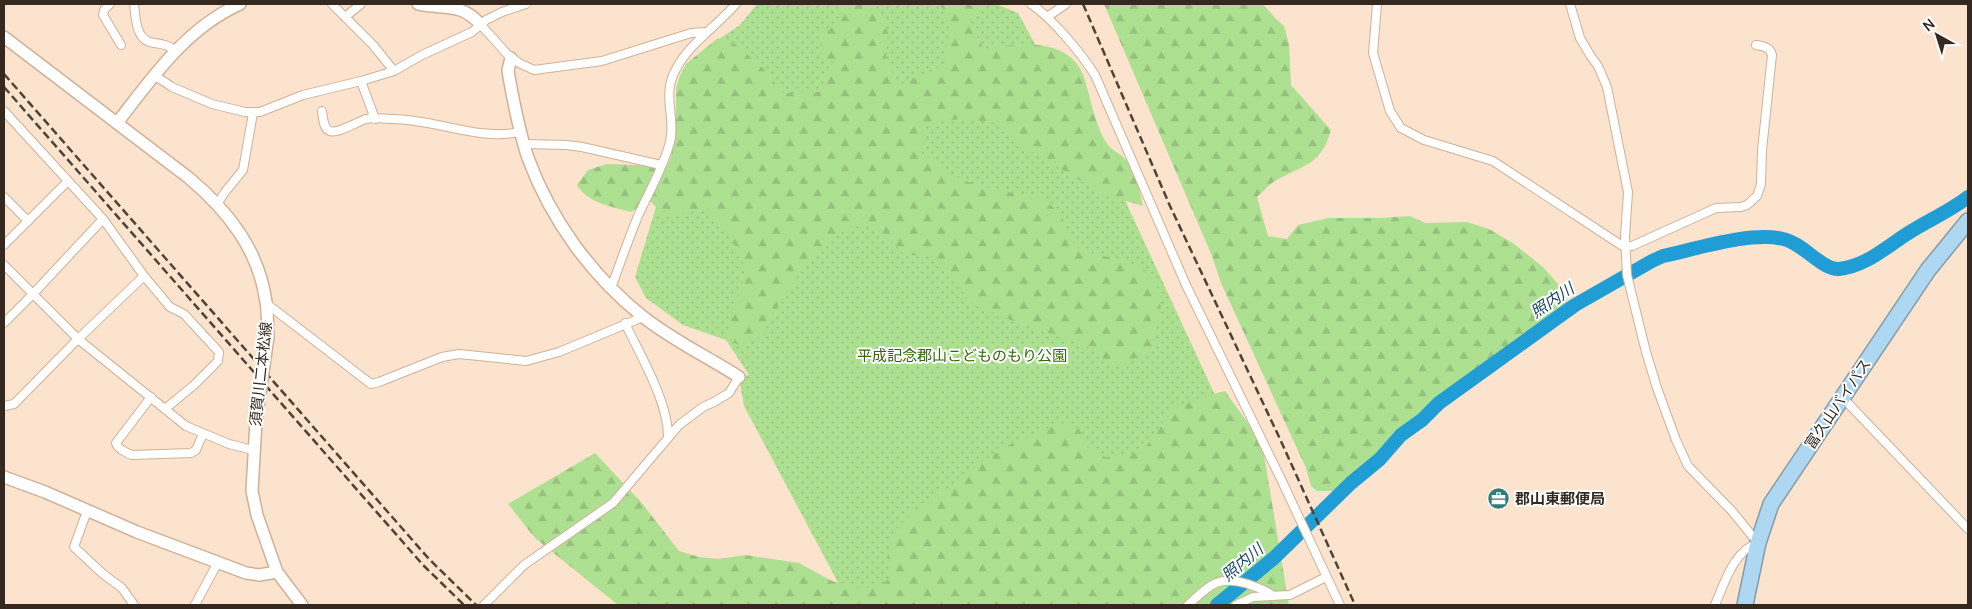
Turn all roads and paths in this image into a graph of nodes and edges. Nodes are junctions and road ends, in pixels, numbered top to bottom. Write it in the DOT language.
graph roads {
  1 [pos="110,4"];
  2 [pos="134,4"];
  3 [pos="240,4"];
  4 [pos="332,4"];
  5 [pos="361,4"];
  6 [pos="418,4"];
  7 [pos="526,4"];
  8 [pos="736,4"];
  9 [pos="1031,4"];
  10 [pos="1065,4"];
  11 [pos="1377,4"];
  12 [pos="1570,4"];
  13 [pos="450,5"];
  14 [pos="346,17"];
  15 [pos="1047,17"];
  16 [pos="481,25"];
  17 [pos="706,32"];
  18 [pos="4,37"];
  19 [pos="121,45"];
  20 [pos="1756,45"];
  21 [pos="176,50"];
  22 [pos="511,58"];
  23 [pos="394,71"];
  24 [pos="154,75"];
  25 [pos="361,81"];
  26 [pos="4,111"];
  27 [pos="322,111"];
  28 [pos="253,113"];
  29 [pos="375,118"];
  30 [pos="117,123"];
  31 [pos="520,132"];
  32 [pos="524,144"];
  33 [pos="661,165"];
  34 [pos="67,182"];
  35 [pos="4,197"];
  36 [pos="217,204"];
  37 [pos="102,220"];
  38 [pos="28,221"];
  39 [pos="1968,222"];
  40 [pos="4,245"];
  41 [pos="1626,248"];
  42 [pos="4,265"];
  43 [pos="144,276"];
  44 [pos="611,288"];
  45 [pos="32,295"];
  46 [pos="267,304"];
  47 [pos="643,317"];
  48 [pos="4,323"];
  49 [pos="625,323"];
  50 [pos="78,339"];
  51 [pos="739,377"];
  52 [pos="150,397"];
  53 [pos="1843,398"];
  54 [pos="4,406"];
  55 [pos="165,409"];
  56 [pos="203,434"];
  57 [pos="668,436"];
  58 [pos="253,450"];
  59 [pos="4,477"];
  60 [pos="87,512"];
  61 [pos="1968,529"];
  62 [pos="1758,543"];
  63 [pos="218,562"];
  64 [pos="277,572"];
  65 [pos="1326,577"];
  66 [pos="1273,596"];
  67 [pos="134,605"];
  68 [pos="195,605"];
  69 [pos="302,605"];
  70 [pos="484,605"];
  71 [pos="1188,605"];
  72 [pos="1236,605"];
  73 [pos="1340,605"];
  74 [pos="1715,605"];
  75 [pos="1745,605"];
  1 -- 19 [label="street"];
  2 -- 21 [label="street"];
  3 -- 21 [label="street"];
  4 -- 14 [label="street"];
  5 -- 14 [label="street"];
  6 -- 13 [label="street"];
  7 -- 16 [label="street"];
  8 -- 17 [label="street"];
  9 -- 15 [label="street"];
  10 -- 15 [label="street"];
  11 -- 41 [label="street"];
  12 -- 41 [label="street"];
  13 -- 16 [label="street"];
  14 -- 23 [label="street"];
  15 -- 65 [label="street"];
  16 -- 22 [label="street"];
  16 -- 23 [label="street"];
  17 -- 22 [label="street"];
  17 -- 33 [label="street"];
  18 -- 30 [label="street, 須賀川二本松線"];
  20 -- 41 [label="street"];
  21 -- 24 [label="street"];
  22 -- 31 [label="street"];
  23 -- 25 [label="street"];
  24 -- 28 [label="street"];
  24 -- 30 [label="street"];
  25 -- 28 [label="street"];
  25 -- 29 [label="street"];
  26 -- 34 [label="street"];
  27 -- 29 [label="street"];
  28 -- 36 [label="street"];
  29 -- 31 [label="street"];
  30 -- 36 [label="street, 須賀川二本松線"];
  31 -- 32 [label="street"];
  32 -- 33 [label="street"];
  32 -- 44 [label="street"];
  33 -- 44 [label="street"];
  34 -- 37 [label="street"];
  34 -- 38 [label="street"];
  35 -- 38 [label="street"];
  36 -- 46 [label="street, 須賀川二本松線"];
  37 -- 43 [label="street"];
  37 -- 45 [label="street"];
  38 -- 40 [label="street"];
  39 -- 53 [label="highway, 富久山バイパス"];
  41 -- 62 [label="street"];
  42 -- 45 [label="street"];
  43 -- 50 [label="street"];
  43 -- 55 [label="street"];
  44 -- 47 [label="street"];
  45 -- 48 [label="street"];
  45 -- 50 [label="street"];
  46 -- 49 [label="street"];
  46 -- 58 [label="street, 須賀川二本松線, bridge"];
  47 -- 49 [label="street"];
  47 -- 51 [label="street"];
  49 -- 57 [label="street"];
  50 -- 52 [label="street"];
  50 -- 54 [label="street"];
  51 -- 57 [label="street"];
  52 -- 55 [label="street"];
  52 -- 56 [label="street"];
  53 -- 61 [label="street"];
  53 -- 62 [label="highway, 富久山バイパス"];
  55 -- 56 [label="street"];
  56 -- 58 [label="street"];
  57 -- 70 [label="street"];
  58 -- 64 [label="street, 須賀川二本松線"];
  59 -- 60 [label="street"];
  60 -- 63 [label="street"];
  60 -- 67 [label="street"];
  62 -- 74 [label="street"];
  62 -- 75 [label="highway, 富久山バイパス"];
  63 -- 64 [label="street"];
  63 -- 68 [label="street"];
  64 -- 69 [label="street, 須賀川二本松線"];
  65 -- 66 [label="street"];
  65 -- 73 [label="street"];
  66 -- 71 [label="street"];
  66 -- 72 [label="street"];
}
